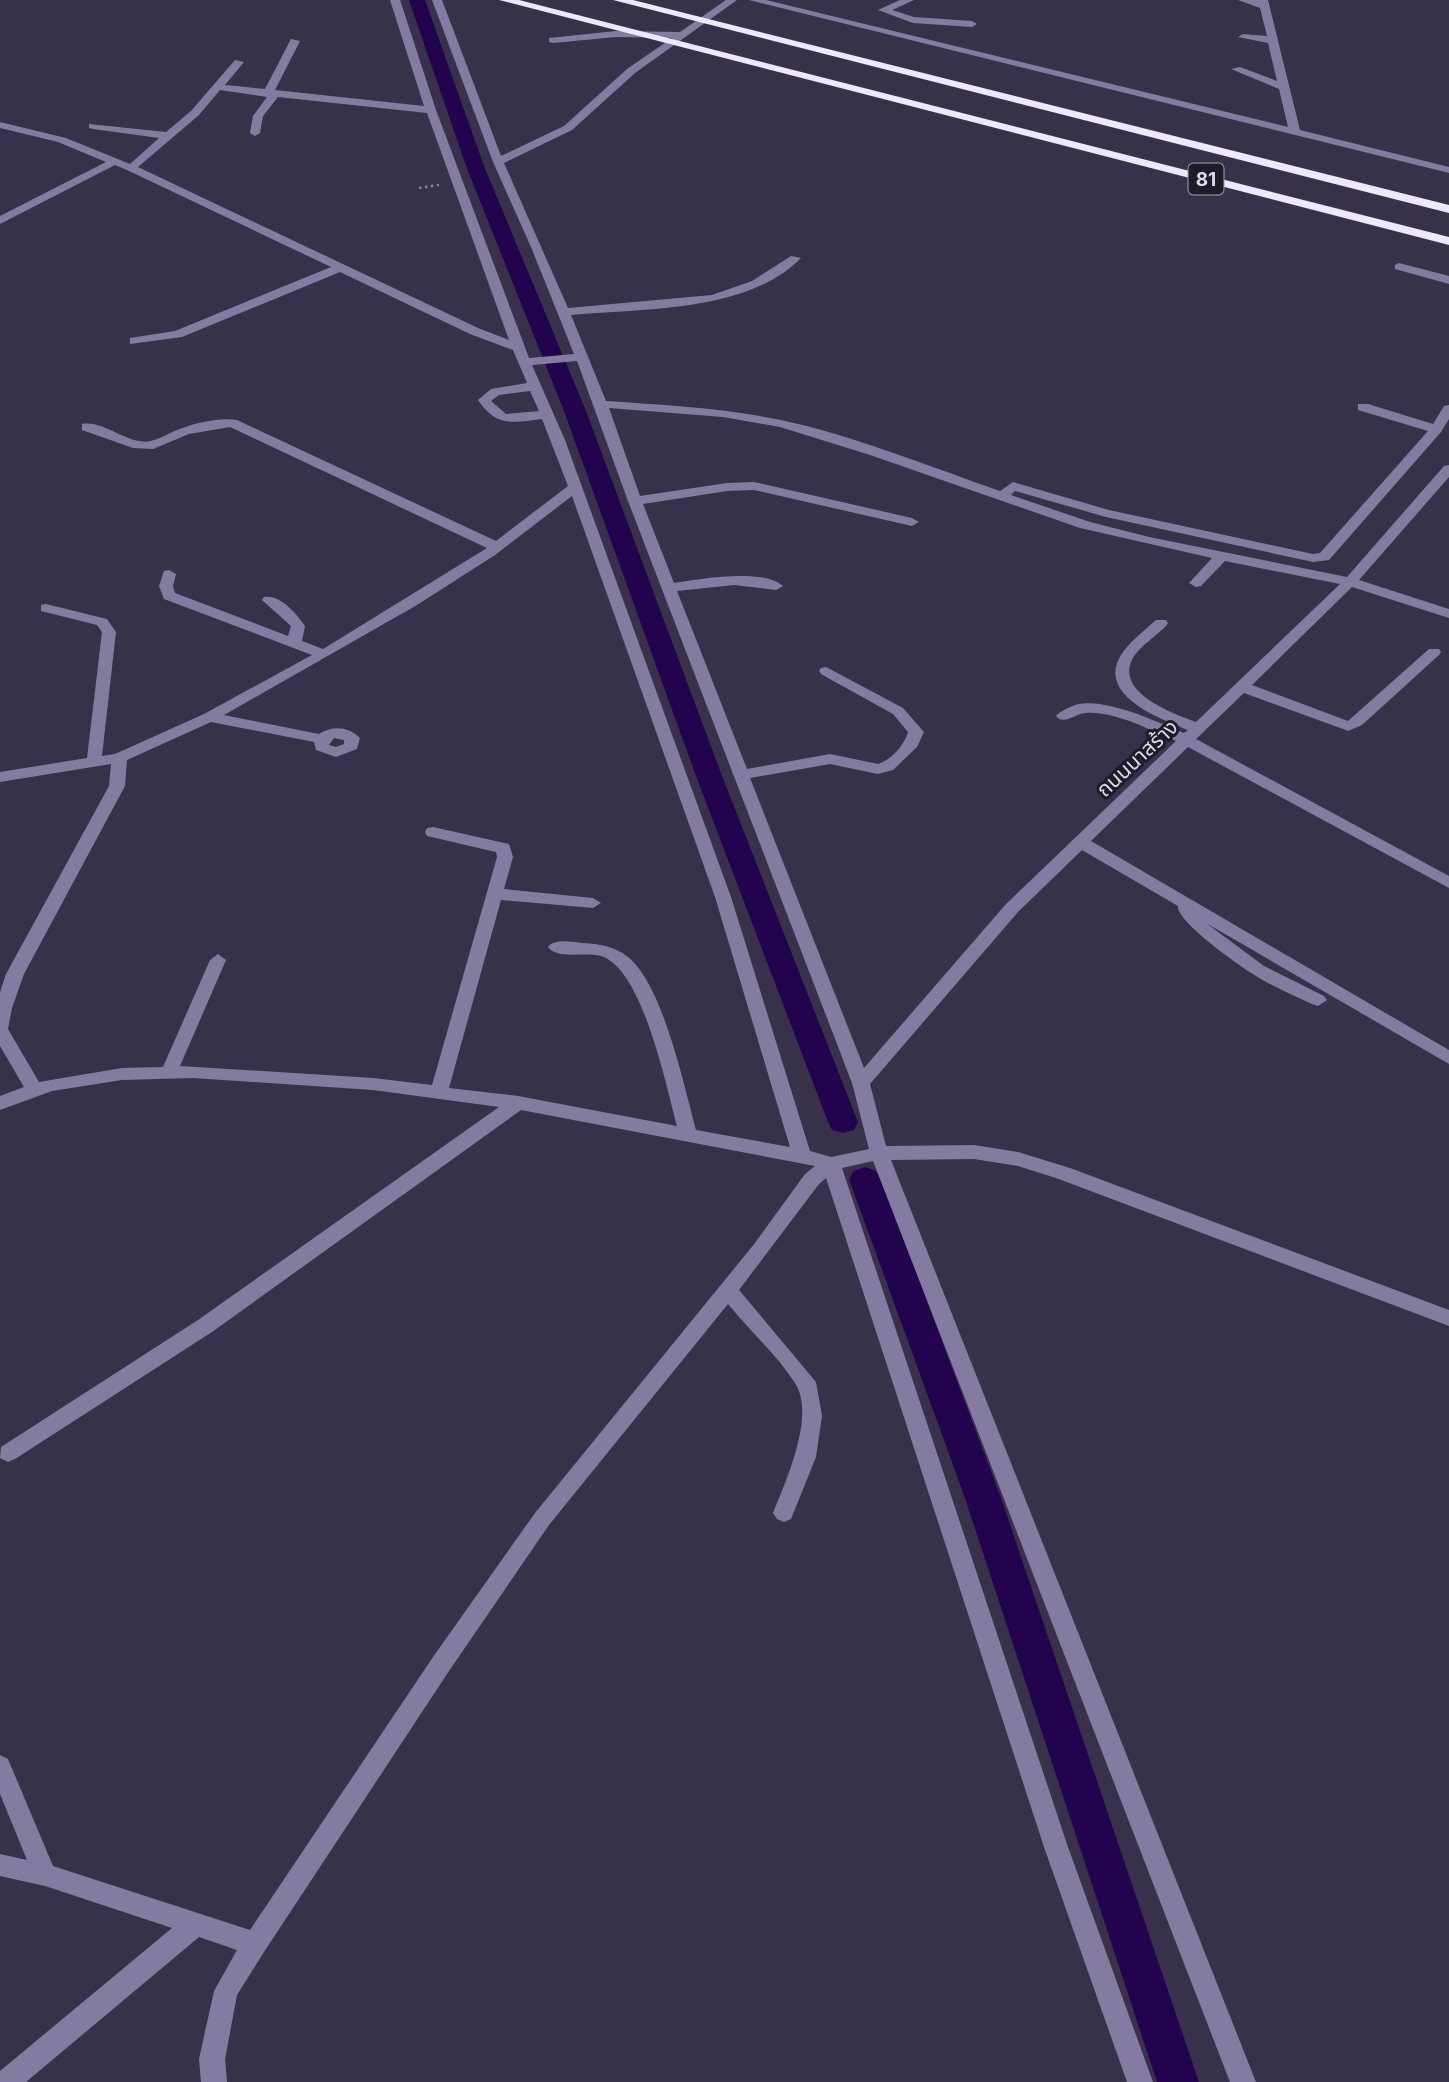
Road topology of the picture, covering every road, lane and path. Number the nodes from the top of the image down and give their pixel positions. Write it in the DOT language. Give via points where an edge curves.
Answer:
graph roads {
  1 [pos="395,0"];
  2 [pos="437,0"];
  3 [pos="505,0"];
  4 [pos="619,0"];
  5 [pos="732,0"];
  6 [pos="754,0"];
  7 [pos="909,0"];
  8 [pos="1243,0"];
  9 [pos="1264,3"];
  10 [pos="972,24"];
  11 [pos="684,35"];
  12 [pos="1243,37"];
  13 [pos="553,40"];
  14 [pos="1273,40"];
  15 [pos="295,41"];
  16 [pos="239,62"];
  17 [pos="1236,69"];
  18 [pos="217,88"];
  19 [pos="1285,88"];
  20 [pos="271,94"];
  21 [pos="431,110"];
  22 [pos="0,125"];
  23 [pos="93,126"];
  24 [pos="256,133"];
  25 [pos="1295,133"];
  26 [pos="169,136"];
  27 [pos="115,160"];
  28 [pos="498,162"];
  29 [pos="131,168"];
  30 [pos="1449,170"];
  31 [pos="1449,209"];
  32 [pos="0,221"];
  33 [pos="1449,242"];
  34 [pos="795,258"];
  35 [pos="1399,267"];
  36 [pos="340,268"];
  37 [pos="1449,280"];
  38 [pos="563,313"];
  39 [pos="134,341"];
  40 [pos="518,348"];
  41 [pos="574,357"];
  42 [pos="532,362"];
  43 [pos="536,386"];
  44 [pos="601,404"];
  45 [pos="1363,407"];
  46 [pos="1449,409"];
  47 [pos="547,414"];
  48 [pos="87,427"];
  49 [pos="1436,429"];
  50 [pos="1449,469"];
  51 [pos="574,488"];
  52 [pos="1001,497"];
  53 [pos="635,501"];
  54 [pos="912,522"];
  55 [pos="498,547"];
  56 [pos="1222,556"];
  57 [pos="169,574"];
  58 [pos="1350,582"];
  59 [pos="1196,583"];
  60 [pos="776,586"];
  61 [pos="670,588"];
  62 [pos="269,600"];
  63 [pos="46,608"];
  64 [pos="1449,614"];
  65 [pos="1161,623"];
  66 [pos="294,643"];
  67 [pos="1434,652"];
  68 [pos="324,654"];
  69 [pos="826,671"];
  70 [pos="1242,687"];
  71 [pos="1064,716"];
  72 [pos="209,718"];
  73 [pos="1193,734"];
  74 [pos="322,739"];
  75 [pos="119,758"];
  76 [pos="94,762"];
  77 [pos="742,775"];
  78 [pos="0,777"];
  79 [pos="433,832"];
  80 [pos="1079,841"];
  81 [pos="1449,883"];
  82 [pos="494,894"];
  83 [pos="1179,900"];
  84 [pos="593,903"];
  85 [pos="556,947"];
  86 [pos="218,960"];
  87 [pos="1318,1000"];
  88 [pos="2,1036"];
  89 [pos="1449,1058"];
  90 [pos="169,1072"];
  91 [pos="861,1083"];
  92 [pos="35,1090"];
  93 [pos="439,1093"];
  94 [pos="0,1103"];
  95 [pos="518,1103"];
  96 [pos="689,1136"];
  97 [pos="879,1153"];
  98 [pos="802,1156"];
  99 [pos="831,1164"];
  100 [pos="727,1290"];
  101 [pos="1449,1318"];
  102 [pos="8,1453"];
  103 [pos="784,1513"];
  104 [pos="0,1766"];
  105 [pos="0,1865"];
  106 [pos="45,1875"];
  107 [pos="195,1925"];
  108 [pos="255,1944"];
  109 [pos="6,2082"];
  110 [pos="214,2082"];
  111 [pos="1140,2082"];
  112 [pos="1243,2082"];
  1 -- 21 [label="street"];
  2 -- 28 [label="street"];
  3 -- 33 [label="highway, 81"];
  4 -- 31 [label="highway, 81"];
  5 -- 11 [label="street"];
  6 -- 25 [label="street"];
  7 -- 10 [label="street" via="883,10 913,19"];
  8 -- 9 [label="street"];
  9 -- 14 [label="street"];
  11 -- 13 [label="street" via="616,34"];
  11 -- 28 [label="street" via="631,71 568,128"];
  12 -- 14 [label="street"];
  14 -- 19 [label="street"];
  15 -- 20 [label="street"];
  16 -- 18 [label="street"];
  17 -- 19 [label="street"];
  18 -- 20 [label="street"];
  18 -- 26 [label="street"];
  19 -- 25 [label="street"];
  20 -- 21 [label="street"];
  20 -- 24 [label="street" via="258,116"];
  21 -- 40 [label="street"];
  22 -- 27 [label="street" via="62,140"];
  23 -- 26 [label="street"];
  25 -- 30 [label="street"];
  26 -- 29 [label="street"];
  27 -- 29 [label="street"];
  27 -- 32 [label="street"];
  28 -- 38 [label="street"];
  29 -- 36 [label="street"];
  34 -- 38 [label="street" via="756,284 713,298"];
  35 -- 37 [label="street"];
  36 -- 39 [label="street" via="178,334"];
  36 -- 40 [label="street"];
  38 -- 41 [label="street"];
  40 -- 42 [label="street"];
  41 -- 42 [label="street"];
  41 -- 44 [label="street"];
  42 -- 43 [label="street"];
  43 -- 47 [label="street"];
  43 -- 47 [label="street" via="495,392 484,400 491,413 506,419"];
  44 -- 52 [label="street" via="723,413 782,424"];
  44 -- 53 [label="street"];
  45 -- 49 [label="street"];
  46 -- 49 [label="street"];
  47 -- 51 [label="street"];
  48 -- 55 [label="street" via="138,445 153,445 185,431 232,423"];
  49 -- 52 [label="street" via="1324,557 1105,513 1016,485"];
  50 -- 58 [label="street, ถนนนาสร้าง"];
  51 -- 55 [label="street"];
  51 -- 98 [label="street" via="723,897"];
  52 -- 56 [label="street" via="1085,525"];
  53 -- 54 [label="street" via="754,486"];
  53 -- 61 [label="street"];
  55 -- 68 [label="street"];
  56 -- 58 [label="street"];
  56 -- 59 [label="street"];
  57 -- 66 [label="street" via="169,596"];
  58 -- 64 [label="street"];
  58 -- 70 [label="street, ถนนนาสร้าง"];
  60 -- 61 [label="street" via="730,579"];
  61 -- 77 [label="street"];
  62 -- 66 [label="street" via="298,626"];
  63 -- 76 [label="street" via="102,622 109,632"];
  65 -- 73 [label="street" via="1126,658 1121,670 1123,683 1138,699"];
  66 -- 68 [label="street"];
  67 -- 70 [label="street" via="1348,726"];
  68 -- 72 [label="street"];
  69 -- 77 [label="street" via="898,711 916,732 912,744 888,767 878,769 830,759"];
  70 -- 73 [label="street, ถนนนาสร้าง"];
  71 -- 73 [label="street" via="1081,708 1106,711"];
  72 -- 74 [label="street"];
  72 -- 75 [label="street"];
  73 -- 80 [label="street, ถนนนาสร้าง"];
  73 -- 81 [label="street"];
  75 -- 76 [label="street"];
  75 -- 88 [label="street" via="117,786 15,974 3,1008"];
  76 -- 78 [label="street"];
  77 -- 91 [label="street"];
  79 -- 82 [label="street" via="503,848 505,857"];
  80 -- 83 [label="street"];
  80 -- 91 [label="street, ถนนนาสร้าง" via="1012,908"];
  82 -- 84 [label="street"];
  82 -- 93 [label="street"];
  83 -- 87 [label="street" via="1201,928 1258,970"];
  83 -- 89 [label="street"];
  85 -- 96 [label="street" via="610,953 628,964 647,996"];
  86 -- 90 [label="street"];
  88 -- 92 [label="street"];
  90 -- 92 [label="street" via="122,1074"];
  90 -- 93 [label="street" via="373,1084"];
  91 -- 97 [label="street"];
  92 -- 94 [label="street"];
  93 -- 95 [label="street"];
  95 -- 96 [label="street"];
  95 -- 102 [label="street" via="205,1326"];
  96 -- 98 [label="street"];
  97 -- 99 [label="street"];
  97 -- 101 [label="street" via="974,1152 1018,1159"];
  97 -- 112 [label="street"];
  98 -- 99 [label="street"];
  99 -- 100 [label="street" via="812,1179"];
  99 -- 111 [label="street" via="1056,1847"];
  100 -- 103 [label="street" via="806,1382 812,1416 806,1457"];
  100 -- 108 [label="street" via="542,1519"];
  104 -- 106 [label="street"];
  105 -- 106 [label="street"];
  106 -- 107 [label="street"];
  107 -- 108 [label="street"];
  107 -- 109 [label="street"];
  108 -- 110 [label="street" via="226,1991 212,2059"];
}
